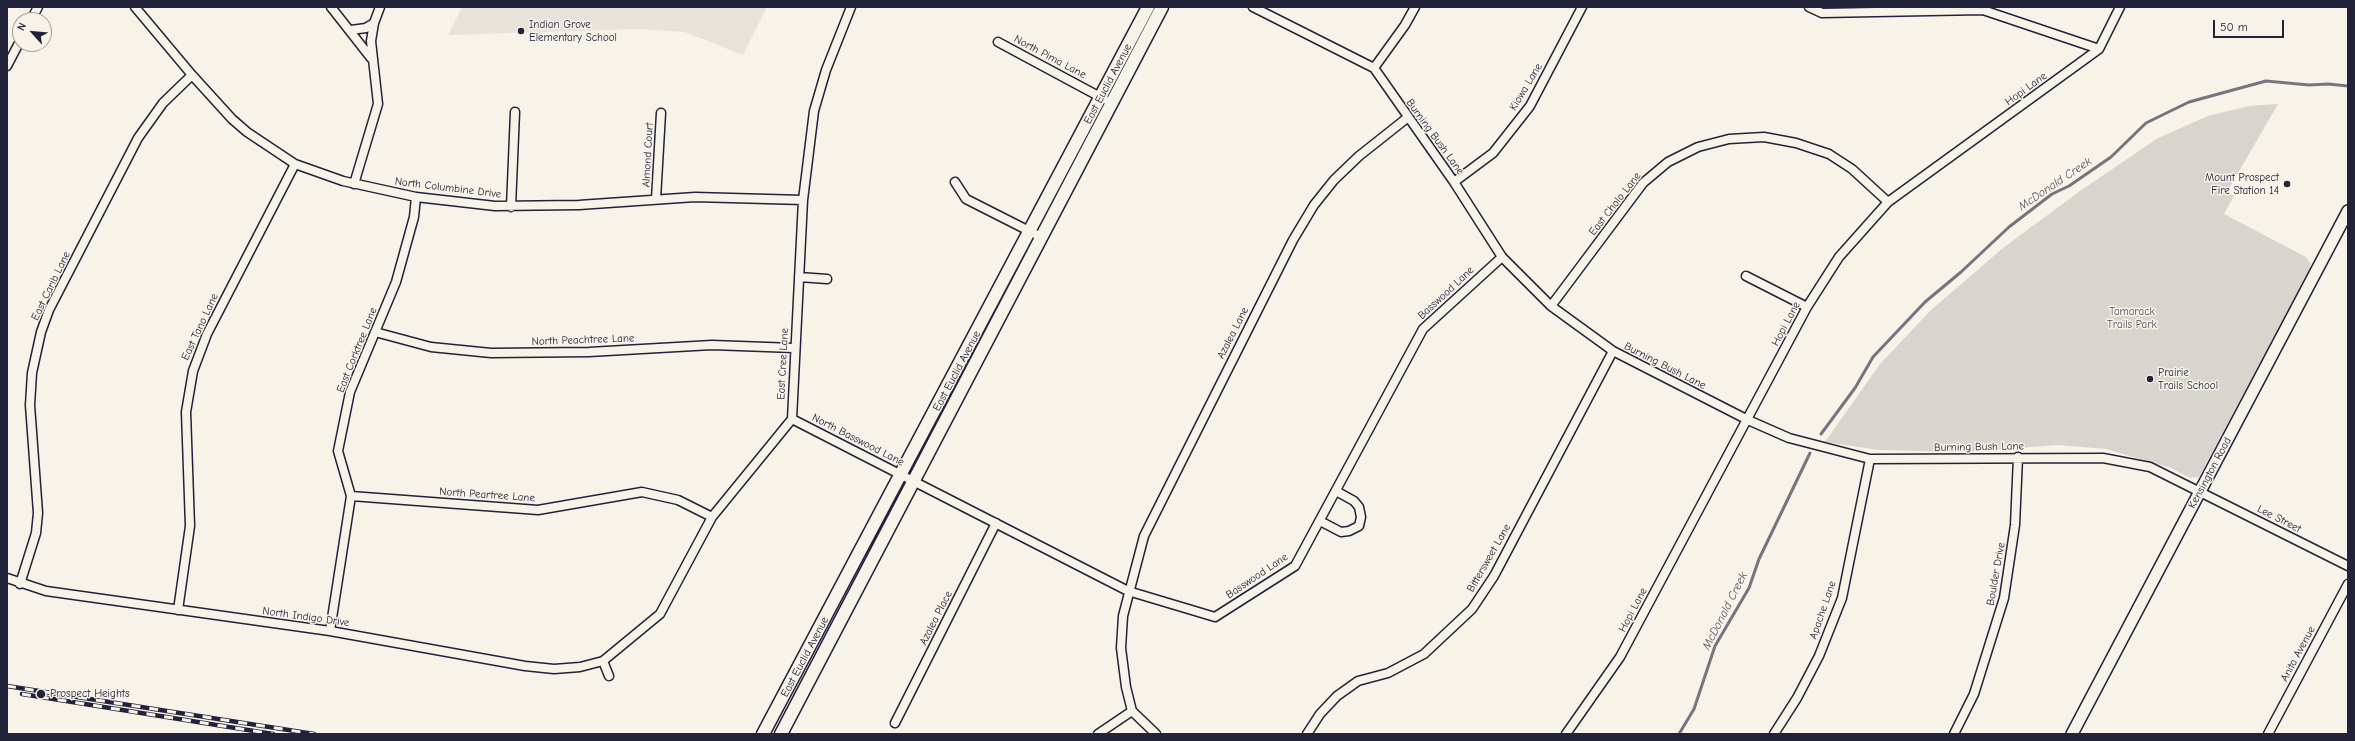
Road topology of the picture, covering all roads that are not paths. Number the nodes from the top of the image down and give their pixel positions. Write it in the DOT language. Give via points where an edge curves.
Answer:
graph roads {
  1 [pos="135,7"];
  2 [pos="331,7"];
  3 [pos="380,7"];
  4 [pos="851,7"];
  5 [pos="1148,7"];
  6 [pos="1162,7"];
  7 [pos="1253,7"];
  8 [pos="1415,7"];
  9 [pos="1582,7"];
  10 [pos="1809,7"];
  11 [pos="2120,7"];
  12 [pos="374,23"];
  13 [pos="351,30"];
  14 [pos="998,42"];
  15 [pos="2099,49"];
  16 [pos="14,52"];
  17 [pos="372,59"];
  18 [pos="7,66"];
  19 [pos="1374,68"];
  20 [pos="192,75"];
  21 [pos="1101,97"];
  22 [pos="1112,103"];
  23 [pos="515,112"];
  24 [pos="661,113"];
  25 [pos="1407,118"];
  26 [pos="296,164"];
  27 [pos="955,182"];
  28 [pos="1454,182"];
  29 [pos="354,184"];
  30 [pos="416,197"];
  31 [pos="656,199"];
  32 [pos="803,200"];
  33 [pos="1888,202"];
  34 [pos="511,206"];
  35 [pos="2348,211"];
  36 [pos="1030,231"];
  37 [pos="1041,237"];
  38 [pos="1502,257"];
  39 [pos="1746,276"];
  40 [pos="799,277"];
  41 [pos="827,279"];
  42 [pos="1551,306"];
  43 [pos="1807,307"];
  44 [pos="375,332"];
  45 [pos="794,348"];
  46 [pos="1613,351"];
  47 [pos="792,419"];
  48 [pos="1748,420"];
  49 [pos="2018,457"];
  50 [pos="1870,459"];
  51 [pos="903,474"];
  52 [pos="914,480"];
  53 [pos="1336,491"];
  54 [pos="2200,491"];
  55 [pos="351,496"];
  56 [pos="712,517"];
  57 [pos="1320,521"];
  58 [pos="996,523"];
  59 [pos="2348,566"];
  60 [pos="7,578"];
  61 [pos="20,584"];
  62 [pos="2348,584"];
  63 [pos="1128,591"];
  64 [pos="178,610"];
  65 [pos="330,631"];
  66 [pos="603,661"];
  67 [pos="609,676"];
  68 [pos="1132,711"];
  69 [pos="894,723"];
  70 [pos="763,734"];
  71 [pos="781,734"];
  72 [pos="1098,734"];
  73 [pos="1156,734"];
  74 [pos="1307,734"];
  75 [pos="1566,734"];
  76 [pos="1774,734"];
  77 [pos="1954,734"];
  78 [pos="2072,734"];
  79 [pos="2268,734"];
  1 -- 20 [label="street, North Columbine Drive"];
  2 -- 13 [label="street"];
  3 -- 12 [label="street"];
  4 -- 32 [label="street, East Cree Lane" via="826,70 814,111"];
  5 -- 21 [label="main road, East Euclid Avenue"];
  6 -- 22 [label="main road, East Euclid Avenue"];
  7 -- 19 [label="street, Burning Bush Lane"];
  8 -- 19 [label="street"];
  9 -- 28 [label="street, Kiowa Lane" via="1530,106 1492,153"];
  10 -- 15 [label="street" via="1822,13 1983,10"];
  11 -- 15 [label="street, Hopi Lane"];
  12 -- 13 [label="street" via="366,28"];
  12 -- 17 [label="street"];
  13 -- 17 [label="street"];
  14 -- 21 [label="street, North Pima Lane"];
  15 -- 33 [label="street, Hopi Lane"];
  16 -- 18 [label="street"];
  17 -- 29 [label="street" via="378,104"];
  19 -- 25 [label="street, Burning Bush Lane"];
  20 -- 26 [label="street, North Columbine Drive" via="247,132"];
  20 -- 61 [label="street, East Carib Lane" via="163,103 138,138 41,332 32,373 30,405 38,513 36,533"];
  21 -- 22 [label="street, North Pima Lane"];
  21 -- 36 [label="main road, East Euclid Avenue"];
  22 -- 37 [label="main road, East Euclid Avenue"];
  23 -- 34 [label="street"];
  24 -- 31 [label="street, Almond Court"];
  25 -- 28 [label="street, Burning Bush Lane"];
  25 -- 63 [label="street, Azalea Lane" via="1359,156 1334,180 1314,205 1293,240 1147,529"];
  26 -- 29 [label="street, North Columbine Drive"];
  26 -- 64 [label="street, East Tano Lane" via="207,334 193,371 186,412 190,526"];
  27 -- 36 [label="street" via="966,199"];
  28 -- 38 [label="street, Burning Bush Lane"];
  29 -- 30 [label="street, North Columbine Drive"];
  30 -- 34 [label="street, North Columbine Drive"];
  30 -- 44 [label="street, East Corktree Lane" via="414,217 404,256"];
  31 -- 32 [label="street, North Columbine Drive" via="695,197"];
  31 -- 34 [label="street, North Columbine Drive" via="579,205"];
  32 -- 40 [label="street, East Cree Lane"];
  33 -- 42 [label="street, East Cholo Lane" via="1852,169 1829,154 1796,143 1764,137 1729,139 1698,147 1668,162 1643,183"];
  33 -- 43 [label="street, Hopi Lane" via="1839,257"];
  35 -- 54 [label="main road, Kensington Road"];
  36 -- 37 [label="street"];
  36 -- 51 [label="main road, East Euclid Avenue"];
  37 -- 52 [label="main road, East Euclid Avenue"];
  38 -- 42 [label="street, Burning Bush Lane"];
  38 -- 53 [label="street, Basswood Lane" via="1423,329"];
  39 -- 43 [label="street"];
  40 -- 41 [label="street"];
  40 -- 45 [label="street, East Cree Lane"];
  42 -- 46 [label="street, Burning Bush Lane"];
  43 -- 48 [label="street, Hopi Lane"];
  44 -- 45 [label="street, North Peachtree Lane" via="436,348 491,353 589,352 712,344"];
  44 -- 55 [label="street, East Corktree Lane" via="350,392 338,451"];
  45 -- 47 [label="street, East Cree Lane"];
  46 -- 48 [label="street, Burning Bush Lane"];
  46 -- 74 [label="street, Bittersweet Lane" via="1494,576 1472,609 1424,654 1388,673 1358,682 1337,696 1320,714"];
  47 -- 51 [label="street, North Basswood Lane"];
  47 -- 56 [label="street"];
  48 -- 50 [label="street, Burning Bush Lane" via="1789,438"];
  48 -- 75 [label="street, Hopi Lane" via="1620,657"];
  49 -- 50 [label="street, Burning Bush Lane"];
  49 -- 54 [label="street, Burning Bush Lane" via="2103,458 2150,467"];
  49 -- 77 [label="street, Boulder Drive" via="2015,525 2004,598 1974,694"];
  50 -- 76 [label="street, Apache Lane" via="1842,598 1819,656"];
  51 -- 52 [label="street, North Basswood Lane"];
  51 -- 70 [label="main road, East Euclid Avenue"];
  52 -- 58 [label="street, Basswood Lane"];
  52 -- 71 [label="main road, East Euclid Avenue"];
  53 -- 57 [label="street, Basswood Lane"];
  53 -- 57 [label="street" via="1354,501 1359,507 1361,517 1358,526 1350,531 1341,532"];
  54 -- 59 [label="street, Lee Street"];
  54 -- 78 [label="main road, Kensington Road"];
  55 -- 56 [label="street, North Peartree Lane" via="538,510 642,492 678,500"];
  55 -- 65 [label="street, East Corktree Lane"];
  56 -- 66 [label="street" via="660,614"];
  57 -- 63 [label="street, Basswood Lane" via="1295,566 1215,617"];
  58 -- 63 [label="street, Basswood Lane"];
  58 -- 69 [label="street, Azalea Place"];
  60 -- 61 [label="street, North Indigo Drive"];
  61 -- 64 [label="street, North Indigo Drive" via="46,591"];
  62 -- 79 [label="street, Anita Avenue"];
  63 -- 68 [label="street, Azalea Lane" via="1121,648"];
  64 -- 65 [label="street, North Indigo Drive"];
  65 -- 66 [label="street, North Indigo Drive" via="525,666 554,669 580,667"];
  66 -- 67 [label="street"];
  68 -- 72 [label="street"];
  68 -- 73 [label="street"];
}
